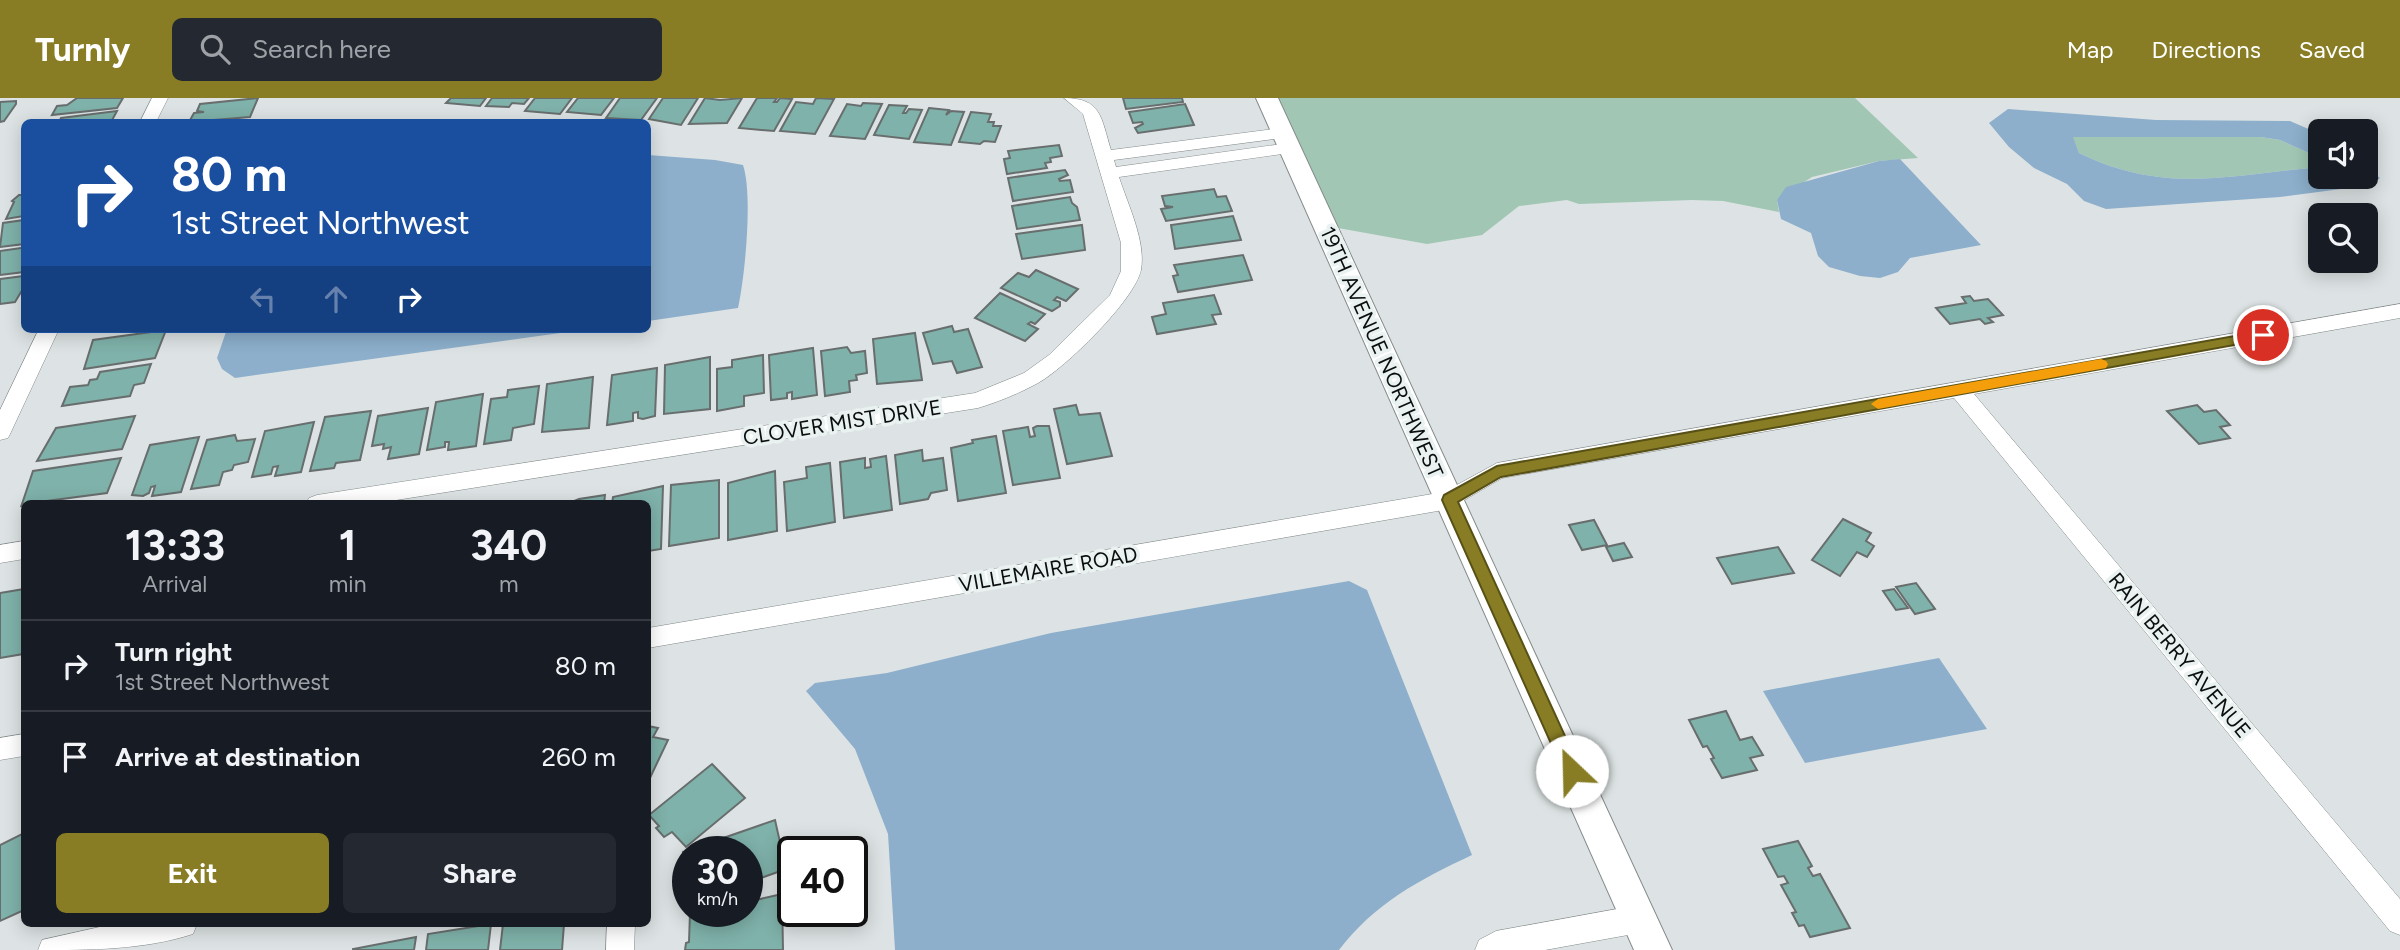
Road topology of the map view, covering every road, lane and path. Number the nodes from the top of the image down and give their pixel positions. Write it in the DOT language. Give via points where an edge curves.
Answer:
graph roads {
  1 [pos="160,98"];
  2 [pos="1072,98"];
  3 [pos="1267,98"];
  4 [pos="150,119"];
  5 [pos="1286,140"];
  6 [pos="1107,165"];
  7 [pos="2400,311"];
  8 [pos="47,333"];
  9 [pos="1959,390"];
  10 [pos="0,432"];
  11 [pos="342,500"];
  12 [pos="1450,500"];
  13 [pos="21,550"];
  14 [pos="0,554"];
  15 [pos="651,637"];
  16 [pos="21,746"];
  17 [pos="0,749"];
  18 [pos="1639,919"];
  19 [pos="2400,921"];
  20 [pos="168,927"];
  21 [pos="621,927"];
  22 [pos="1534,944"];
  23 [pos="52,950"];
  24 [pos="620,950"];
  25 [pos="1489,950"];
  26 [pos="1653,950"];
  1 -- 4 [label="street"];
  2 -- 6 [label="street, CLOVER MIST DRIVE" via="1091,113"];
  3 -- 5 [label="street, 19TH AVENUE NORTHWEST"];
  5 -- 6 [label="street"];
  5 -- 12 [label="street, 19TH AVENUE NORTHWEST"];
  6 -- 11 [label="street, CLOVER MIST DRIVE" via="1130,243 1131,271 1118,298 1040,372 978,400"];
  7 -- 9 [label="street"];
  8 -- 10 [label="street"];
  9 -- 12 [label="street" via="1497,471"];
  9 -- 19 [label="street, RAIN BERRY AVENUE"];
  12 -- 15 [label="street, VILLEMAIRE ROAD"];
  12 -- 18 [label="street, 19TH AVENUE NORTHWEST"];
  13 -- 14 [label="street"];
  16 -- 17 [label="street"];
  18 -- 22 [label="street"];
  18 -- 26 [label="street, 19TH AVENUE NORTHWEST"];
  20 -- 23 [label="street"];
  21 -- 24 [label="street"];
  22 -- 25 [label="street" via="1496,945"];
}
